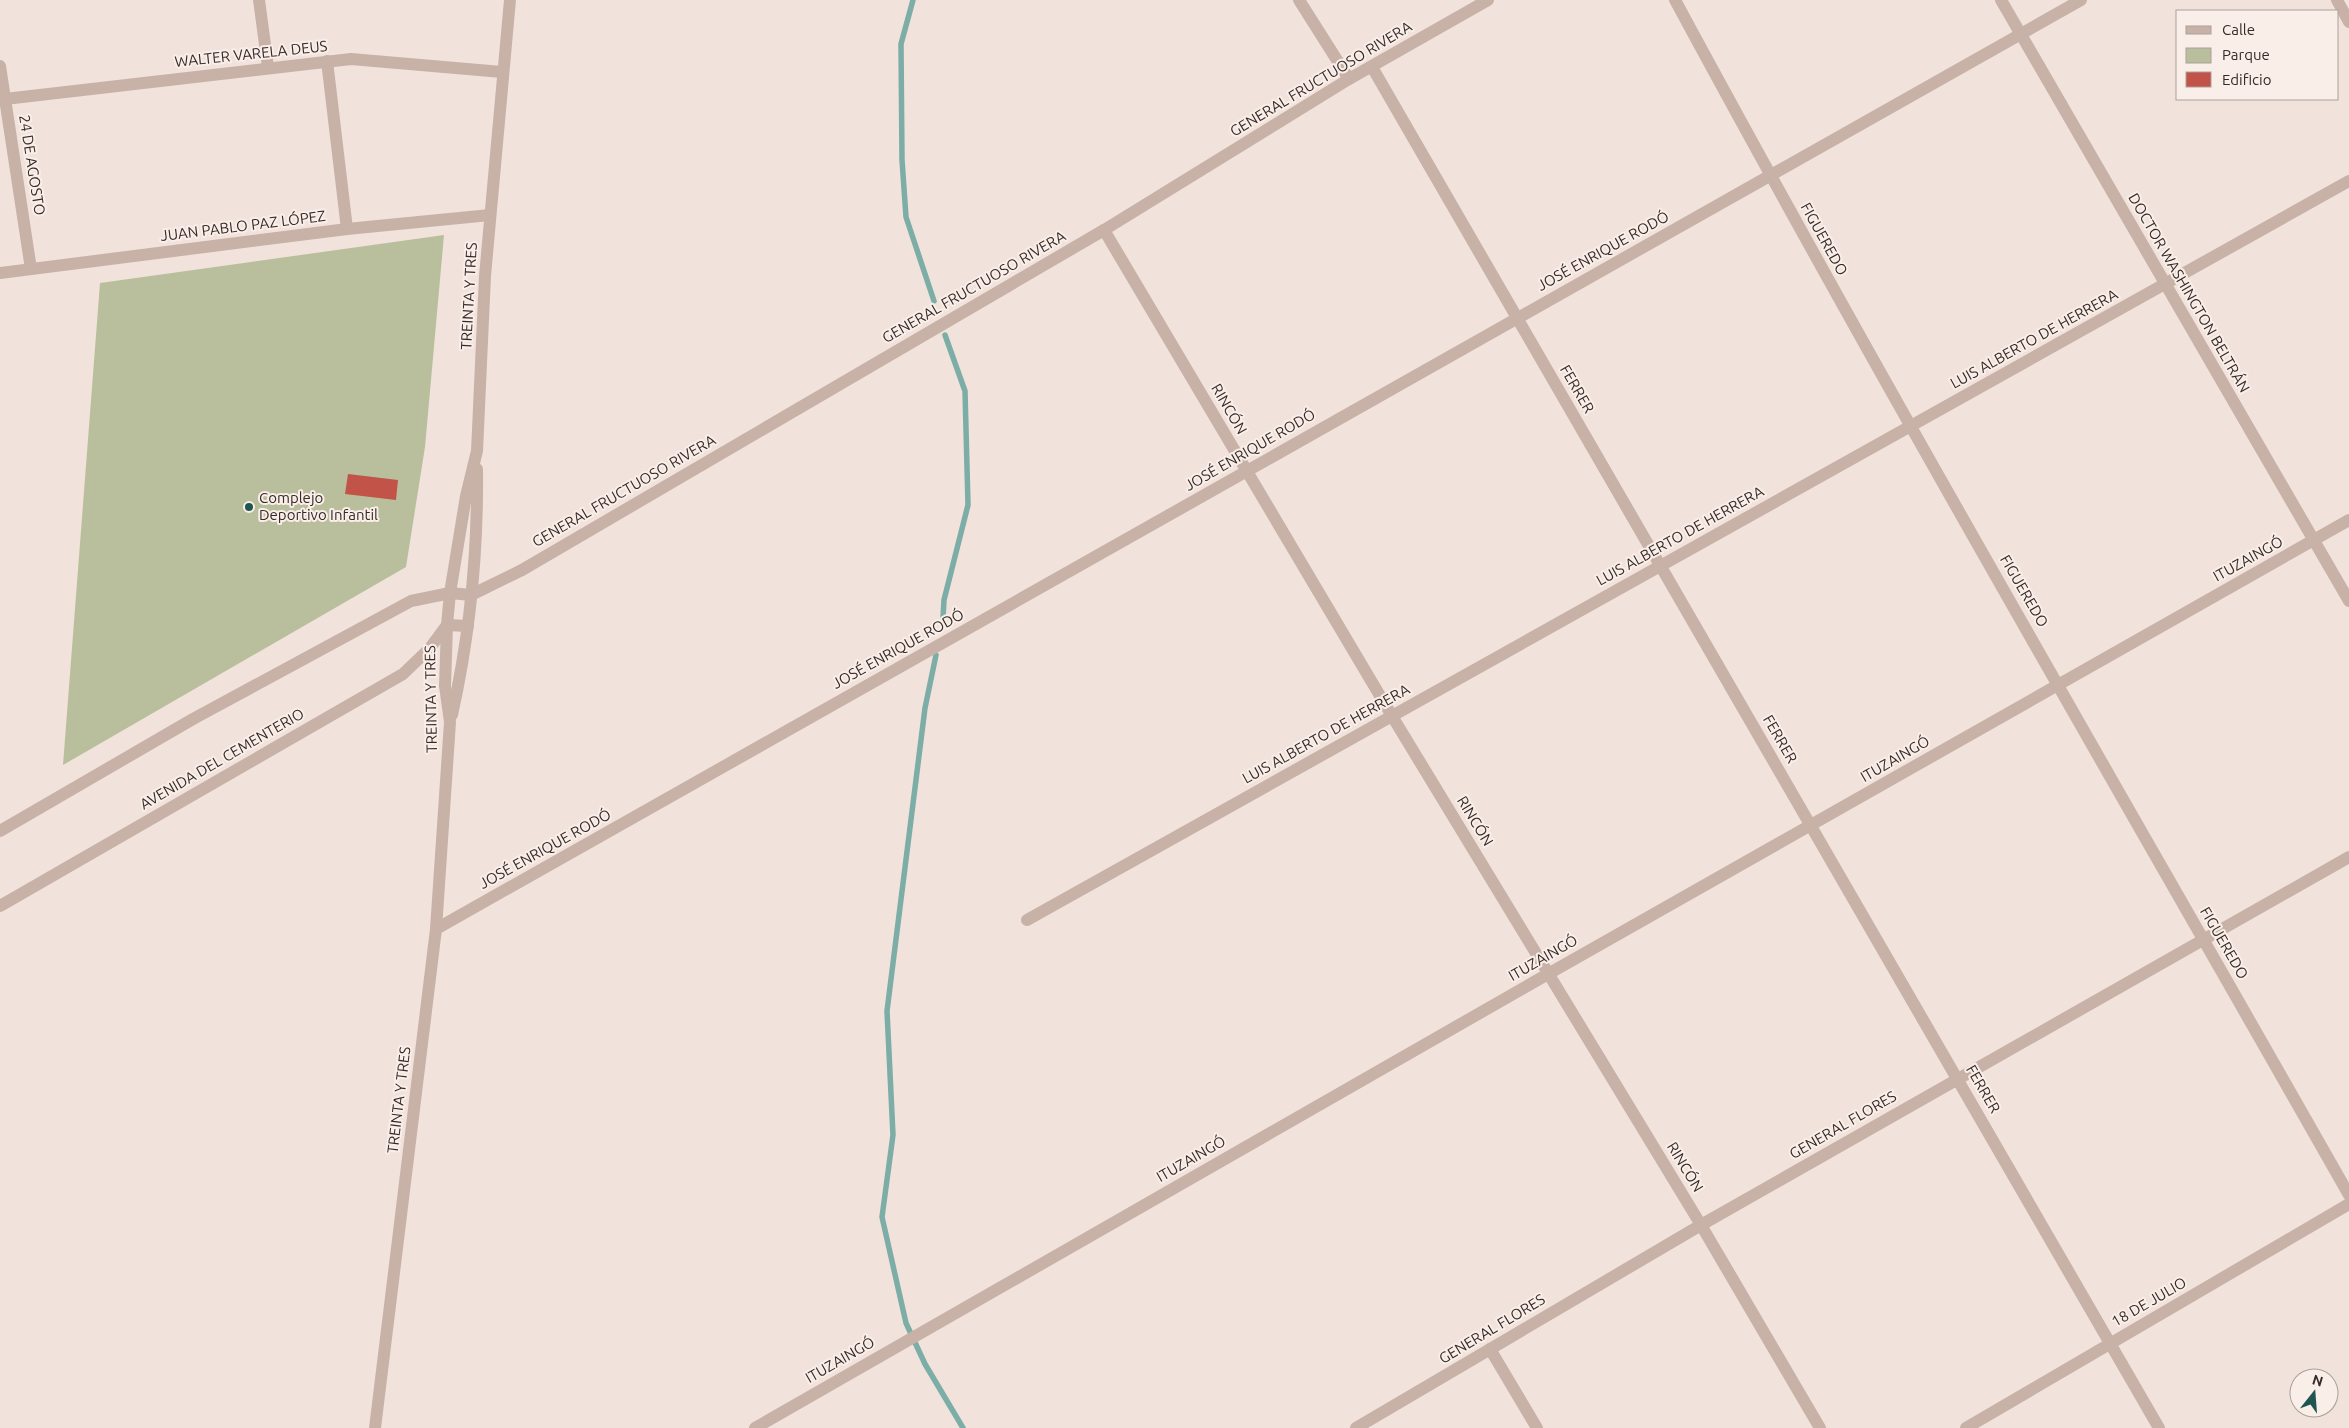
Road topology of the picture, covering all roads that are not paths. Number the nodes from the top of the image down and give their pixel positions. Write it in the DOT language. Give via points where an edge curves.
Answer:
graph roads {
  1 [pos="258,0"];
  2 [pos="510,0"];
  3 [pos="1299,0"];
  4 [pos="1488,0"];
  5 [pos="1675,0"];
  6 [pos="2001,0"];
  7 [pos="2081,0"];
  8 [pos="2337,0"];
  9 [pos="2349,22"];
  10 [pos="2020,34"];
  11 [pos="327,61"];
  12 [pos="0,66"];
  13 [pos="1372,66"];
  14 [pos="268,67"];
  15 [pos="502,72"];
  16 [pos="1349,79"];
  17 [pos="5,99"];
  18 [pos="1770,176"];
  19 [pos="2349,181"];
  20 [pos="490,216"];
  21 [pos="347,229"];
  22 [pos="1104,230"];
  23 [pos="31,269"];
  24 [pos="0,273"];
  25 [pos="2165,285"];
  26 [pos="1517,318"];
  27 [pos="1910,426"];
  28 [pos="477,450"];
  29 [pos="1246,471"];
  30 [pos="2349,520"];
  31 [pos="2314,541"];
  32 [pos="1660,566"];
  33 [pos="450,594"];
  34 [pos="471,595"];
  35 [pos="2349,601"];
  36 [pos="447,625"];
  37 [pos="468,626"];
  38 [pos="2059,684"];
  39 [pos="1392,716"];
  40 [pos="450,722"];
  41 [pos="1811,825"];
  42 [pos="0,831"];
  43 [pos="2349,857"];
  44 [pos="0,906"];
  45 [pos="1027,920"];
  46 [pos="436,929"];
  47 [pos="2203,938"];
  48 [pos="1548,974"];
  49 [pos="1958,1079"];
  50 [pos="2349,1195"];
  51 [pos="2349,1204"];
  52 [pos="1701,1225"];
  53 [pos="2110,1344"];
  54 [pos="1490,1349"];
  55 [pos="375,1428"];
  56 [pos="755,1428"];
  57 [pos="1356,1428"];
  58 [pos="1537,1428"];
  59 [pos="1820,1428"];
  60 [pos="1966,1428"];
  61 [pos="2159,1428"];
  1 -- 14 [label="street"];
  2 -- 15 [label="street, TREINTA Y TRES"];
  3 -- 16 [label="street"];
  4 -- 13 [label="street, GENERAL FRUCTUOSO RIVERA"];
  5 -- 18 [label="street, FIGUEREDO"];
  6 -- 10 [label="street, DOCTOR WASHINGTON BELTRÁN"];
  7 -- 10 [label="street, JOSÉ ENRIQUE RODÓ"];
  8 -- 9 [label="street"];
  10 -- 18 [label="street, JOSÉ ENRIQUE RODÓ"];
  10 -- 25 [label="street, DOCTOR WASHINGTON BELTRÁN"];
  11 -- 14 [label="street, WALTER VARELA DEUS"];
  11 -- 15 [label="street, WALTER VARELA DEUS" via="373,59"];
  11 -- 21 [label="street"];
  12 -- 17 [label="street, 24 DE AGOSTO"];
  13 -- 16 [label="street, GENERAL FRUCTUOSO RIVERA"];
  13 -- 26 [label="street, FERRER"];
  14 -- 17 [label="street, WALTER VARELA DEUS"];
  15 -- 20 [label="street, TREINTA Y TRES"];
  16 -- 22 [label="street, GENERAL FRUCTUOSO RIVERA"];
  17 -- 23 [label="street, 24 DE AGOSTO"];
  18 -- 26 [label="street, JOSÉ ENRIQUE RODÓ"];
  18 -- 27 [label="street, FIGUEREDO"];
  19 -- 25 [label="street, LUIS ALBERTO DE HERRERA"];
  20 -- 21 [label="street, JUAN PABLO PAZ LÓPEZ"];
  20 -- 28 [label="street, TREINTA Y TRES"];
  21 -- 23 [label="street, JUAN PABLO PAZ LÓPEZ"];
  22 -- 29 [label="street, RINCÓN"];
  22 -- 34 [label="street, GENERAL FRUCTUOSO RIVERA" via="522,570"];
  23 -- 24 [label="street, JUAN PABLO PAZ LÓPEZ"];
  25 -- 27 [label="street, LUIS ALBERTO DE HERRERA"];
  25 -- 31 [label="street, DOCTOR WASHINGTON BELTRÁN"];
  26 -- 29 [label="street, JOSÉ ENRIQUE RODÓ"];
  26 -- 32 [label="street, FERRER"];
  27 -- 32 [label="street, LUIS ALBERTO DE HERRERA"];
  27 -- 38 [label="street, FIGUEREDO"];
  28 -- 33 [label="street, TREINTA Y TRES"];
  28 -- 34 [label="street" via="478,501"];
  29 -- 39 [label="street, RINCÓN"];
  29 -- 46 [label="street, JOSÉ ENRIQUE RODÓ"];
  30 -- 31 [label="street, ITUZAINGÓ"];
  31 -- 35 [label="street, DOCTOR WASHINGTON BELTRÁN"];
  31 -- 38 [label="street, ITUZAINGÓ"];
  32 -- 39 [label="street, LUIS ALBERTO DE HERRERA"];
  32 -- 41 [label="street, FERRER"];
  33 -- 34 [label="street"];
  33 -- 36 [label="street, TREINTA Y TRES"];
  33 -- 42 [label="street" via="411,601 193,719"];
  34 -- 37 [label="street"];
  36 -- 37 [label="street"];
  36 -- 40 [label="street, TREINTA Y TRES" via="445,686"];
  36 -- 44 [label="street, AVENIDA DEL CEMENTERIO" via="430,648 403,674"];
  37 -- 40 [label="street"];
  38 -- 41 [label="street, ITUZAINGÓ"];
  38 -- 47 [label="street, FIGUEREDO"];
  39 -- 45 [label="street, LUIS ALBERTO DE HERRERA"];
  39 -- 48 [label="street, RINCÓN"];
  40 -- 46 [label="street, TREINTA Y TRES"];
  41 -- 48 [label="street, ITUZAINGÓ"];
  41 -- 49 [label="street, FERRER"];
  43 -- 47 [label="street, GENERAL FLORES"];
  46 -- 55 [label="street, TREINTA Y TRES"];
  47 -- 49 [label="street, GENERAL FLORES"];
  47 -- 50 [label="street, FIGUEREDO"];
  48 -- 52 [label="street, RINCÓN"];
  48 -- 56 [label="street, ITUZAINGÓ"];
  49 -- 52 [label="street, GENERAL FLORES"];
  49 -- 53 [label="street, FERRER"];
  51 -- 53 [label="street, 18 DE JULIO"];
  52 -- 54 [label="street, GENERAL FLORES"];
  52 -- 59 [label="street, RINCÓN"];
  53 -- 60 [label="street, 18 DE JULIO"];
  53 -- 61 [label="street, FERRER"];
  54 -- 57 [label="street, GENERAL FLORES"];
  54 -- 58 [label="street"];
}
